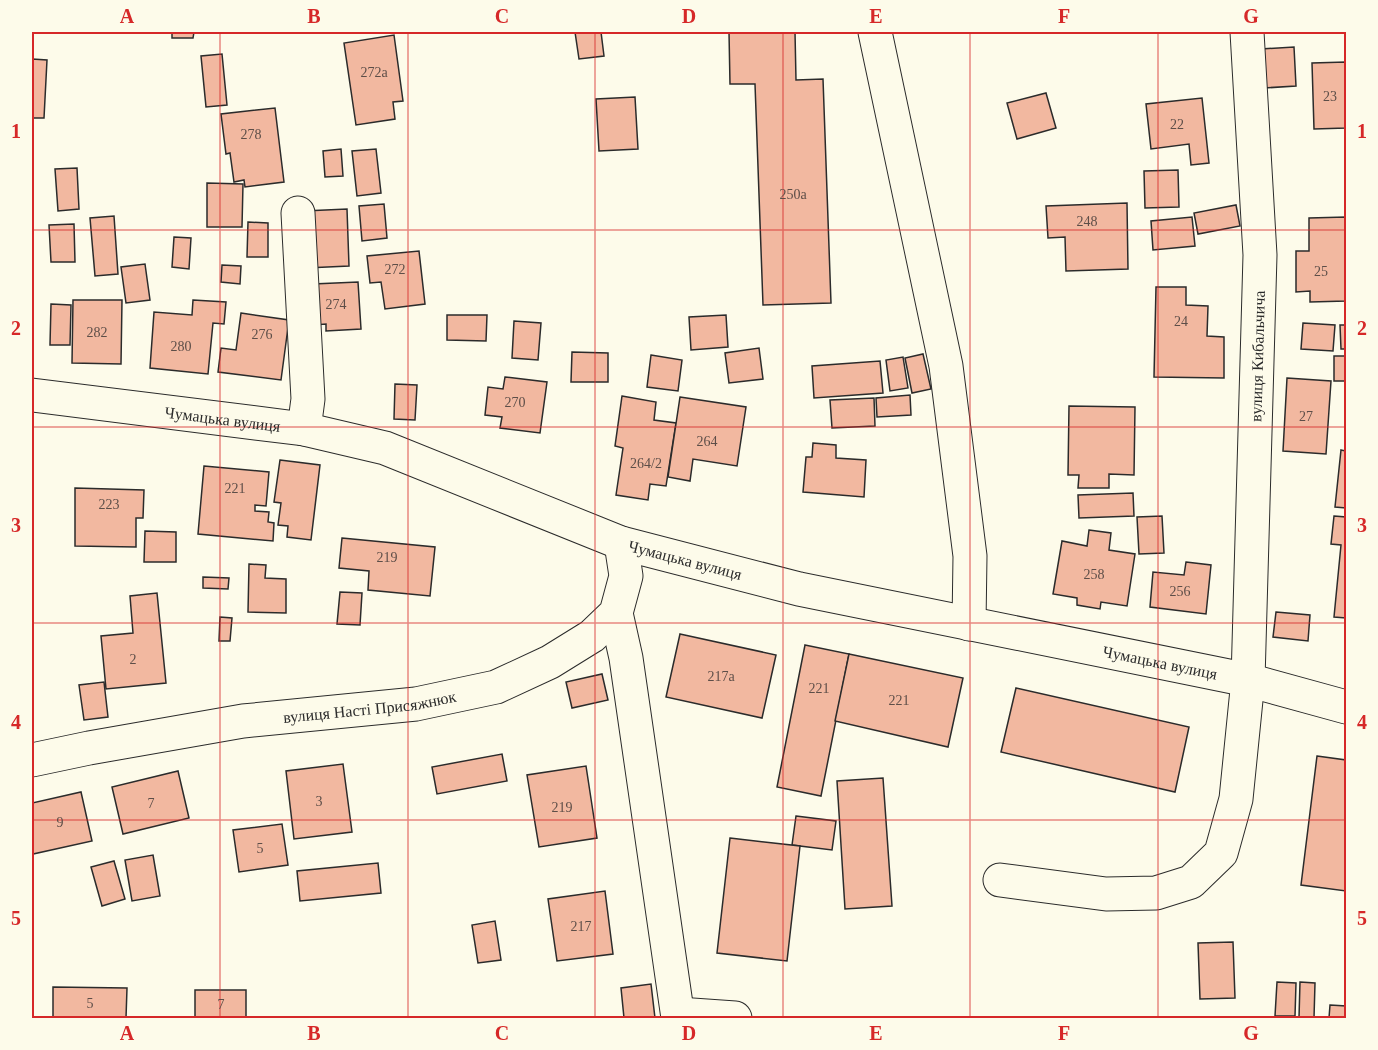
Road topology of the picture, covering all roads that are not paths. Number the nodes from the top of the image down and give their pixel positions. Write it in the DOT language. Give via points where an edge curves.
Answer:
graph roads {
  1 [pos="875,32"];
  2 [pos="1247,32"];
  3 [pos="298,213"];
  4 [pos="32,395"];
  5 [pos="304,429"];
  6 [pos="621,543"];
  7 [pos="616,613"];
  8 [pos="969,624"];
  9 [pos="1248,680"];
  10 [pos="1347,706"];
  11 [pos="32,760"];
  12 [pos="1000,880"];
  13 [pos="678,1016"];
  14 [pos="735,1018"];
  1 -- 8 [label="street" via="946,366 970,556"];
  2 -- 9 [label="street, вулиця Кибальчича" via="1260,255"];
  3 -- 5 [label="street" via="308,399"];
  4 -- 5 [label="street, Чумацька вулиця"];
  5 -- 6 [label="street, Чумацька вулиця" via="385,448"];
  6 -- 7 [label="street" via="626,576"];
  6 -- 8 [label="street, Чумацька вулиця" via="799,589"];
  7 -- 11 [label="street, вулиця Насті Присяжнюк" via="592,636 550,662 496,687 416,704 243,721"];
  7 -- 13 [label="street"];
  8 -- 9 [label="street, Чумацька вулиця"];
  9 -- 10 [label="street, Чумацька вулиця"];
  9 -- 12 [label="street, вулиця Кибальчича" via="1236,799 1221,853 1191,882 1156,893 1106,894"];
  13 -- 14 [label="street"];
}
